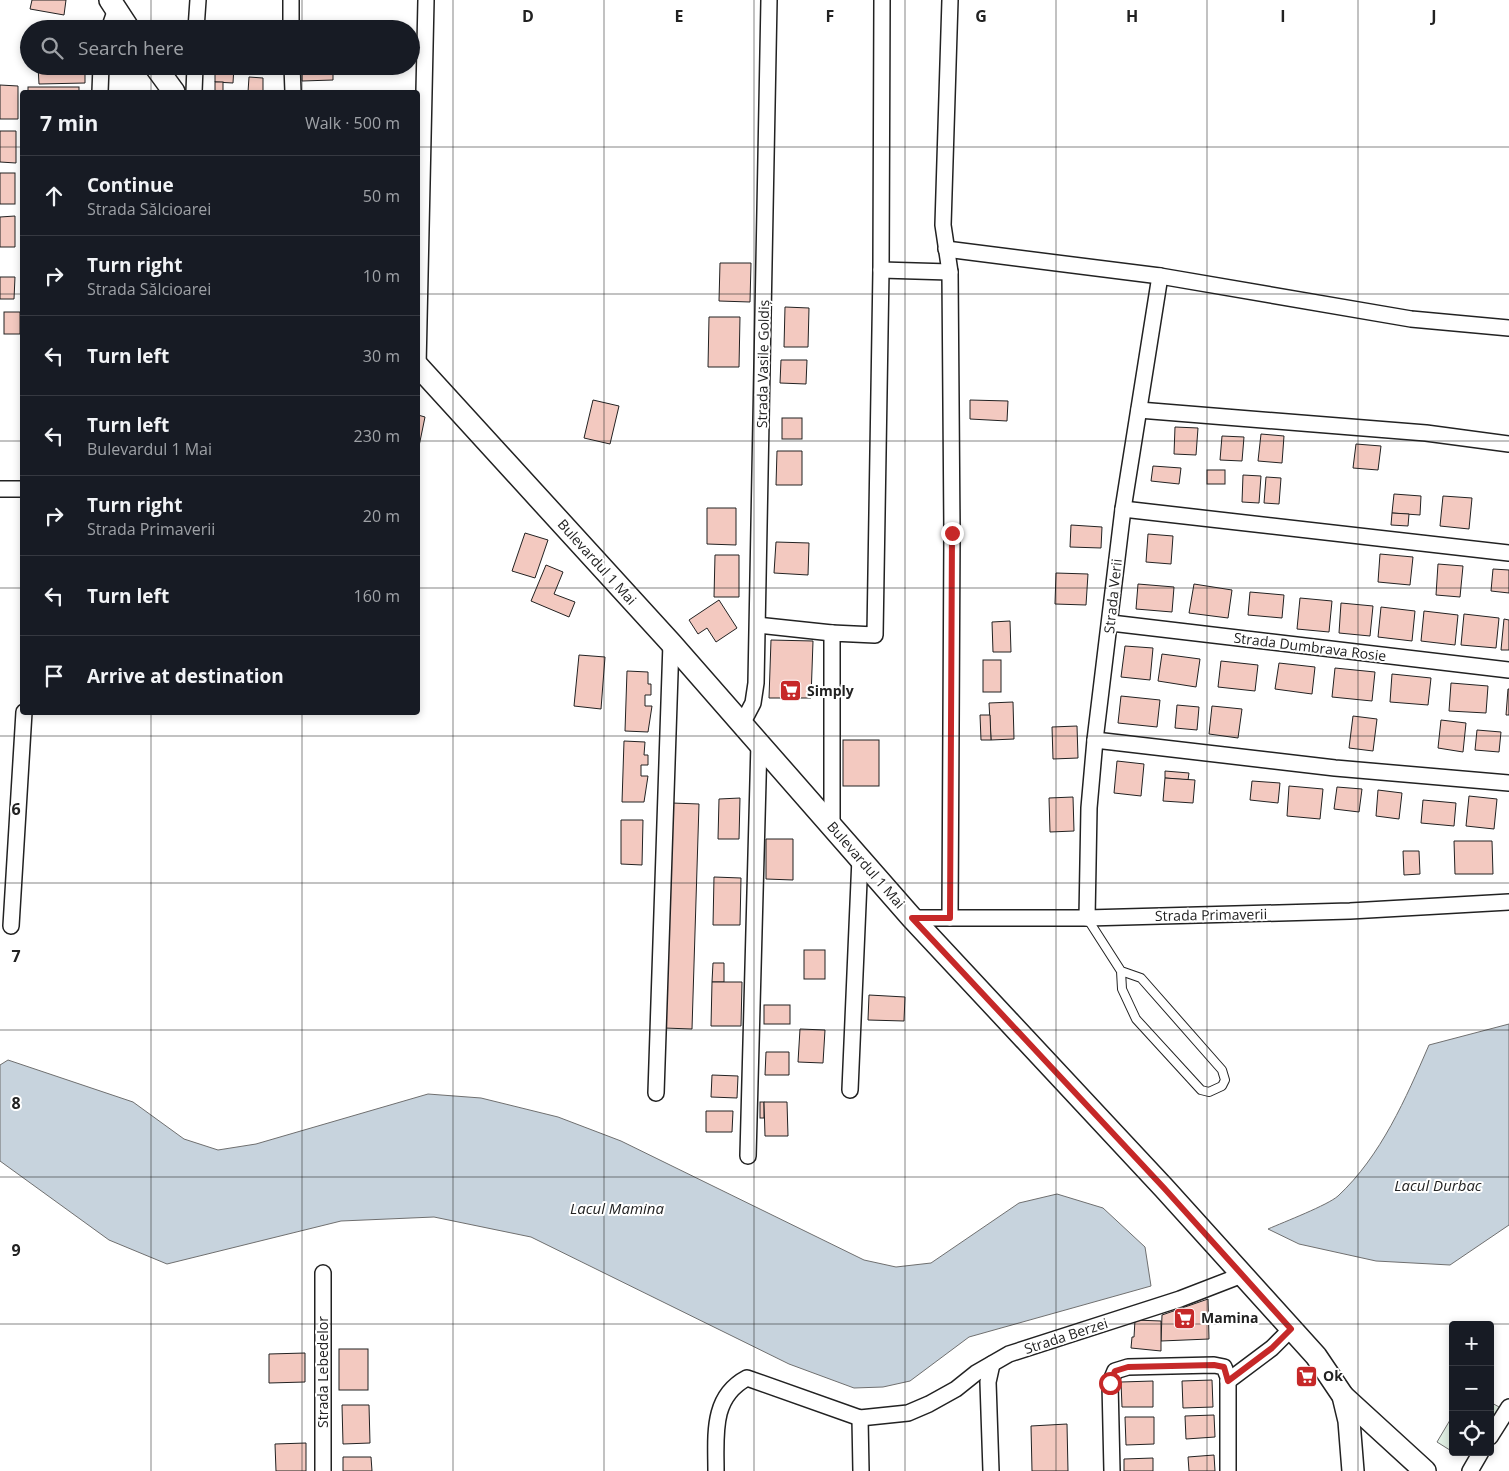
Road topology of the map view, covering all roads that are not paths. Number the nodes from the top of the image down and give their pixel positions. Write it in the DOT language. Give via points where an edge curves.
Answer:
graph roads {
  1 [pos="198,0"];
  2 [pos="291,0"];
  3 [pos="426,0"];
  4 [pos="769,0"];
  5 [pos="882,0"];
  6 [pos="950,0"];
  7 [pos="113,4"];
  8 [pos="110,20"];
  9 [pos="123,20"];
  10 [pos="197,20"];
  11 [pos="291,20"];
  12 [pos="101,75"];
  13 [pos="161,75"];
  14 [pos="195,75"];
  15 [pos="292,75"];
  16 [pos="100,90"];
  17 [pos="172,90"];
  18 [pos="194,90"];
  19 [pos="293,90"];
  20 [pos="946,249"];
  21 [pos="882,270"];
  22 [pos="950,272"];
  23 [pos="420,274"];
  24 [pos="1160,276"];
  25 [pos="1509,328"];
  26 [pos="420,368"];
  27 [pos="1140,410"];
  28 [pos="1509,444"];
  29 [pos="0,489"];
  30 [pos="20,489"];
  31 [pos="1123,509"];
  32 [pos="1509,553"];
  33 [pos="1111,623"];
  34 [pos="758,625"];
  35 [pos="832,633"];
  36 [pos="671,643"];
  37 [pos="1509,670"];
  38 [pos="24,715"];
  39 [pos="742,724"];
  40 [pos="1095,740"];
  41 [pos="759,744"];
  42 [pos="1509,783"];
  43 [pos="832,826"];
  44 [pos="860,858"];
  45 [pos="1509,902"];
  46 [pos="912,918"];
  47 [pos="950,918"];
  48 [pos="1088,918"];
  49 [pos="11,926"];
  50 [pos="1121,971"];
  51 [pos="850,1090"];
  52 [pos="656,1094"];
  53 [pos="748,1156"];
  54 [pos="323,1273"];
  55 [pos="1242,1275"];
  56 [pos="1291,1329"];
  57 [pos="992,1364"];
  58 [pos="1228,1381"];
  59 [pos="1343,1396"];
  60 [pos="1509,1407"];
  61 [pos="860,1418"];
  62 [pos="1494,1431"];
  63 [pos="1479,1456"];
  64 [pos="323,1471"];
  65 [pos="716,1471"];
  66 [pos="861,1471"];
  67 [pos="991,1471"];
  68 [pos="1112,1471"];
  69 [pos="1228,1471"];
  70 [pos="1353,1471"];
  71 [pos="1425,1471"];
  72 [pos="1470,1471"];
  1 -- 10 [label="street"];
  2 -- 11 [label="street"];
  3 -- 23 [label="street"];
  4 -- 34 [label="street, Strada Vasile Goldiș"];
  5 -- 21 [label="street"];
  6 -- 20 [label="street" via="943,225"];
  7 -- 8 [label="street"];
  7 -- 9 [label="main road"];
  12 -- 16 [label="street"];
  13 -- 17 [label="main road"];
  14 -- 18 [label="street"];
  15 -- 19 [label="street"];
  20 -- 22 [label="street"];
  20 -- 24 [label="street"];
  21 -- 22 [label="street"];
  21 -- 35 [label="street" via="876,634"];
  22 -- 47 [label="street"];
  24 -- 25 [label="street" via="1411,318"];
  24 -- 27 [label="street, Strada Verii"];
  26 -- 36 [label="main road, Bulevardul 1 Mai"];
  27 -- 28 [label="street"];
  27 -- 31 [label="street, Strada Verii"];
  29 -- 30 [label="street"];
  31 -- 32 [label="street"];
  31 -- 33 [label="street, Strada Verii"];
  33 -- 37 [label="street, Strada Dumbrava Rosie"];
  33 -- 40 [label="street, Strada Verii"];
  34 -- 35 [label="street"];
  34 -- 39 [label="street, Strada Vasile Goldiș" via="753,703"];
  35 -- 43 [label="street"];
  36 -- 39 [label="main road, Bulevardul 1 Mai"];
  36 -- 52 [label="street"];
  38 -- 49 [label="street"];
  39 -- 41 [label="main road, Bulevardul 1 Mai"];
  40 -- 42 [label="street" via="1335,768"];
  40 -- 48 [label="street, Strada Verii" via="1088,808"];
  41 -- 43 [label="main road, Bulevardul 1 Mai"];
  41 -- 53 [label="street"];
  43 -- 44 [label="main road, Bulevardul 1 Mai"];
  44 -- 46 [label="main road, Bulevardul 1 Mai"];
  44 -- 51 [label="street"];
  45 -- 48 [label="street, Strada Primaverii" via="1350,911"];
  46 -- 47 [label="street, Strada Primaverii"];
  46 -- 55 [label="main road, Bulevardul 1 Mai"];
  47 -- 48 [label="street, Strada Primaverii"];
  48 -- 50 [label="lane"];
  50 -- 50 [label="lane" via="1122,989 1136,1019 1201,1090 1209,1092 1222,1086 1225,1080 1222,1070 1210,1056 1141,978"];
  54 -- 64 [label="street, Strada Lebedelor"];
  55 -- 56 [label="main road, Bulevardul 1 Mai"];
  55 -- 57 [label="street, Strada Berzei" via="1172,1302 1009,1354"];
  56 -- 58 [label="street" via="1272,1348"];
  56 -- 59 [label="main road, Bulevardul 1 Mai" via="1328,1372"];
  57 -- 61 [label="street, Strada Berzei" via="929,1404 908,1413"];
  57 -- 67 [label="street" via="988,1382"];
  58 -- 68 [label="street" via="1224,1367 1214,1365 1128,1367 1115,1371 1110,1383"];
  58 -- 69 [label="street"];
  59 -- 70 [label="main road, Bulevardul 1 Mai" via="1349,1421"];
  59 -- 71 [label="main road"];
  60 -- 62 [label="street"];
  61 -- 65 [label="street" via="748,1378 724,1396 716,1427"];
  61 -- 66 [label="street"];
  63 -- 72 [label="street"];
}
